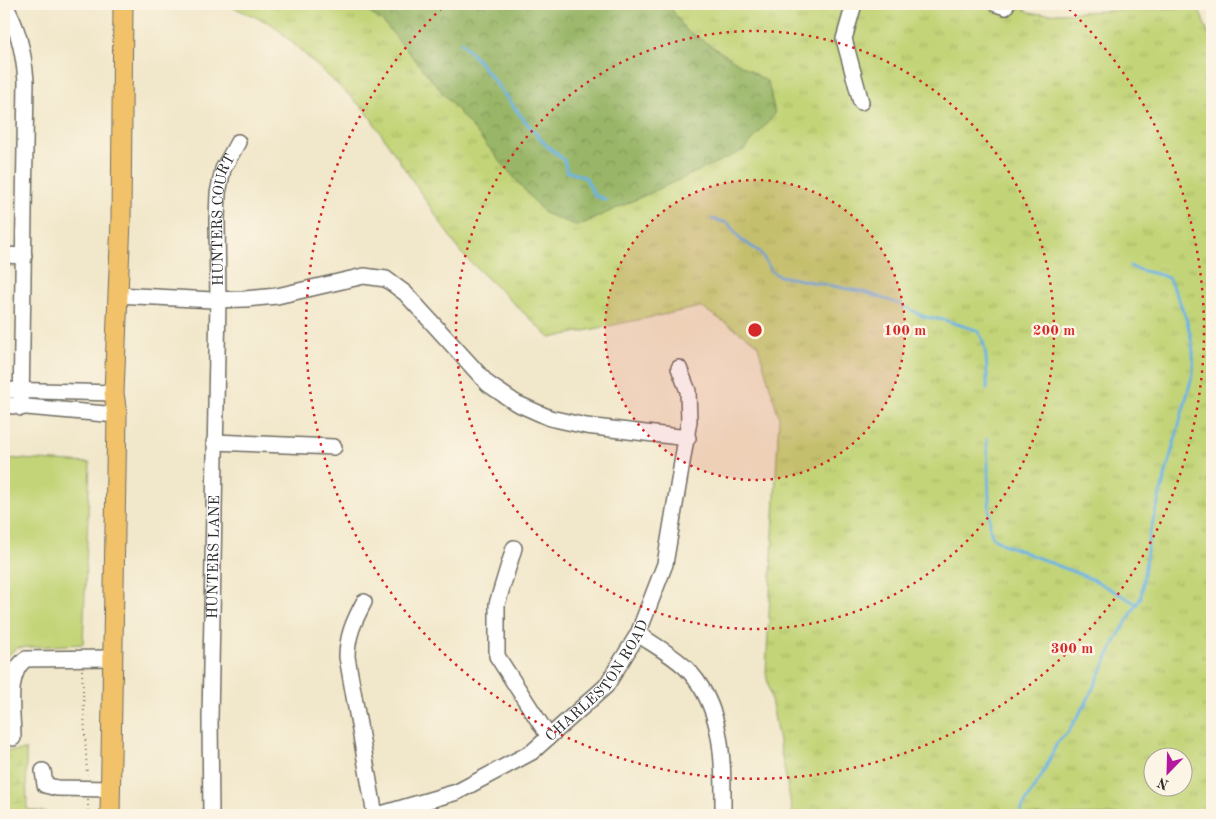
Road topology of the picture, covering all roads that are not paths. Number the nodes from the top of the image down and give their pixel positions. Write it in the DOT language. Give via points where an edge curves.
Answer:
graph roads {
  1 [pos="4,4"];
  2 [pos="123,4"];
  3 [pos="854,4"];
  4 [pos="996,4"];
  5 [pos="1007,4"];
  6 [pos="861,102"];
  7 [pos="238,142"];
  8 [pos="4,255"];
  9 [pos="24,256"];
  10 [pos="117,295"];
  11 [pos="218,300"];
  12 [pos="679,368"];
  13 [pos="4,390"];
  14 [pos="22,391"];
  15 [pos="114,393"];
  16 [pos="4,405"];
  17 [pos="21,408"];
  18 [pos="116,415"];
  19 [pos="688,438"];
  20 [pos="214,442"];
  21 [pos="334,447"];
  22 [pos="514,548"];
  23 [pos="364,602"];
  24 [pos="638,634"];
  25 [pos="113,658"];
  26 [pos="549,737"];
  27 [pos="13,738"];
  28 [pos="43,771"];
  29 [pos="111,789"];
  30 [pos="110,815"];
  31 [pos="211,815"];
  32 [pos="376,815"];
  33 [pos="724,815"];
  1 -- 9 [label="street" via="14,23 26,73"];
  2 -- 10 [label="main road"];
  3 -- 6 [label="street" via="844,39"];
  4 -- 5 [label="street" via="1006,7"];
  7 -- 11 [label="street, HUNTERS COURT" via="223,168 218,193"];
  8 -- 9 [label="street"];
  9 -- 14 [label="street"];
  10 -- 11 [label="street"];
  10 -- 15 [label="main road"];
  11 -- 19 [label="street" via="277,296 364,276 386,279 405,293 488,384 516,403 550,418 586,426"];
  11 -- 20 [label="street, HUNTERS LANE"];
  12 -- 19 [label="street, CHARLESTON ROAD" via="689,400"];
  13 -- 14 [label="street"];
  14 -- 15 [label="street"];
  14 -- 17 [label="street"];
  15 -- 18 [label="main road"];
  16 -- 17 [label="street"];
  17 -- 18 [label="street"];
  18 -- 25 [label="main road"];
  19 -- 24 [label="street, CHARLESTON ROAD" via="665,564"];
  20 -- 21 [label="street"];
  20 -- 31 [label="street, HUNTERS LANE"];
  22 -- 26 [label="street" via="497,604 496,656"];
  23 -- 32 [label="street" via="350,629 347,657"];
  24 -- 26 [label="street, CHARLESTON ROAD" via="606,686"];
  24 -- 33 [label="street" via="681,664 709,700 719,728"];
  25 -- 27 [label="street" via="26,659 18,664 13,676"];
  25 -- 29 [label="main road"];
  26 -- 32 [label="street, CHARLESTON ROAD" via="532,752 456,792"];
  28 -- 29 [label="street" via="45,785"];
  29 -- 30 [label="main road"];
}
